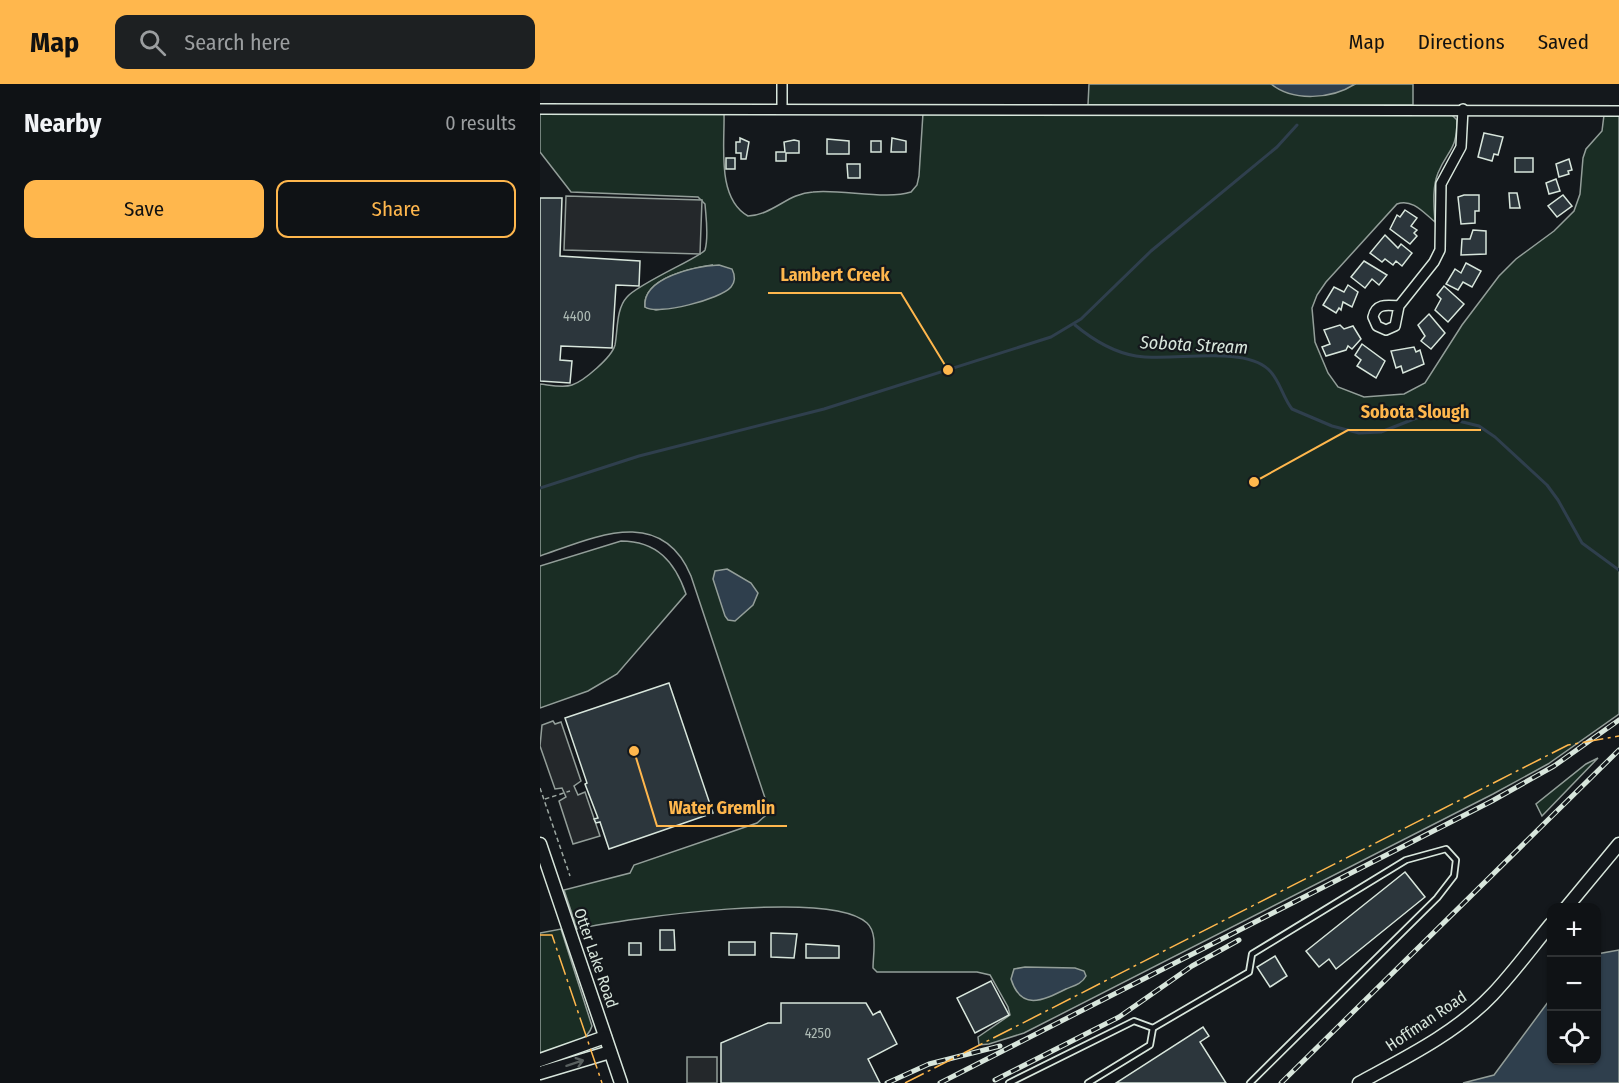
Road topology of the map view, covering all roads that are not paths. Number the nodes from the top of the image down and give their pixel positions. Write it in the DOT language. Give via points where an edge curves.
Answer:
graph roads {
  1 [pos="782,84"];
  2 [pos="540,109"];
  3 [pos="782,109"];
  4 [pos="1463,109"];
  5 [pos="1619,111"];
  6 [pos="1399,306"];
  7 [pos="540,844"];
  8 [pos="1619,844"];
  9 [pos="1570,903"];
  10 [pos="1547,929"];
  11 [pos="1153,1028"];
  12 [pos="605,1037"];
  13 [pos="610,1052"];
  14 [pos="540,1060"];
  15 [pos="540,1073"];
  16 [pos="621,1083"];
  17 [pos="1009,1083"];
  18 [pos="1088,1083"];
  19 [pos="1250,1083"];
  20 [pos="1359,1083"];
  1 -- 3 [label="street"];
  2 -- 3 [label="street"];
  3 -- 4 [label="street"];
  4 -- 5 [label="street"];
  4 -- 6 [label="street" via="1461,147 1441,184 1440,250"];
  7 -- 12 [label="street, Otter Lake Road"];
  8 -- 9 [label="street"];
  10 -- 20 [label="street, Hoffman Road" via="1492,995 1470,1015"];
  11 -- 17 [label="lane" via="1134,1021"];
  11 -- 18 [label="lane" via="1150,1045"];
  11 -- 19 [label="lane" via="1249,972 1252,954 1406,860 1446,849 1456,860 1454,876 1437,898"];
  12 -- 13 [label="street, Otter Lake Road"];
  12 -- 14 [label="street"];
  15 -- 13 [label="street, one-way"];
  13 -- 16 [label="street, Otter Lake Road"];
}
